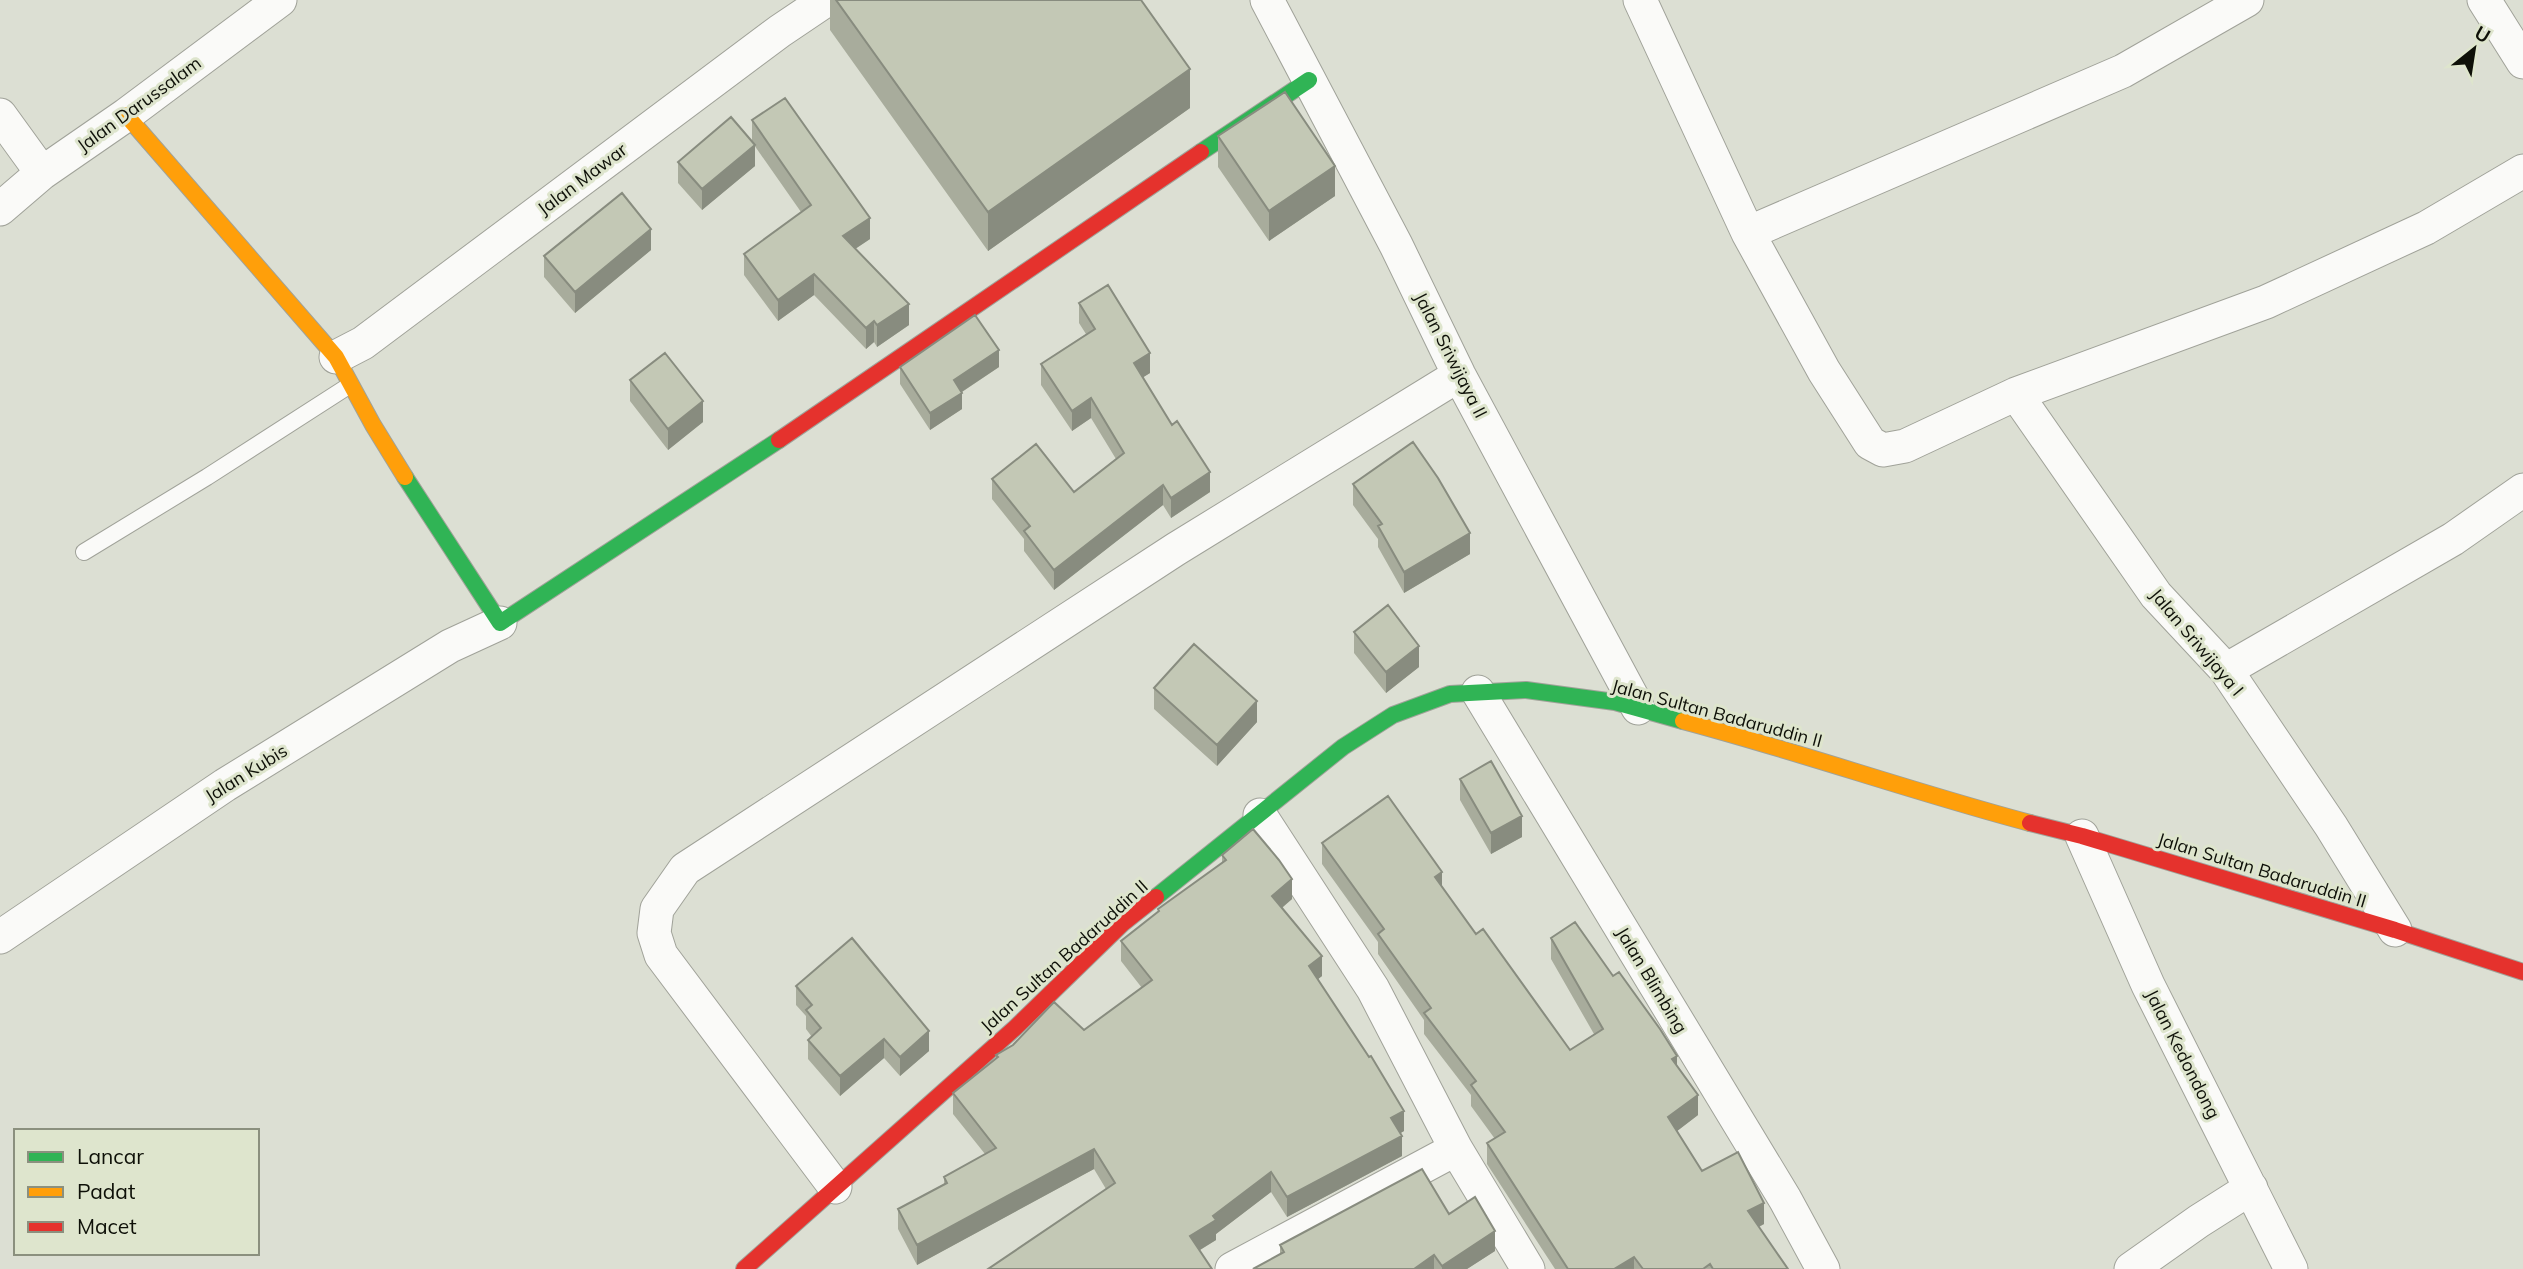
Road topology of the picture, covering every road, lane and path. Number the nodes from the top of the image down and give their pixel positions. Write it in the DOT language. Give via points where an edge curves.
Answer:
graph roads {
  1 [pos="280,0"];
  2 [pos="826,0"];
  3 [pos="1267,0"];
  4 [pos="1640,0"];
  5 [pos="2248,0"];
  6 [pos="2484,0"];
  7 [pos="2523,62"];
  8 [pos="1308,80"];
  9 [pos="0,115"];
  10 [pos="126,115"];
  11 [pos="2523,171"];
  12 [pos="42,173"];
  13 [pos="0,209"];
  14 [pos="1748,233"];
  15 [pos="343,371"];
  16 [pos="1460,375"];
  17 [pos="2017,394"];
  18 [pos="2523,490"];
  19 [pos="83,552"];
  20 [pos="499,622"];
  21 [pos="2226,670"];
  22 [pos="1478,692"];
  23 [pos="1638,708"];
  24 [pos="1260,814"];
  25 [pos="2082,836"];
  26 [pos="2395,930"];
  27 [pos="0,937"];
  28 [pos="2523,972"];
  29 [pos="1456,1149"];
  30 [pos="835,1187"];
  31 [pos="2251,1188"];
  32 [pos="744,1269"];
  33 [pos="1232,1269"];
  34 [pos="1528,1269"];
  35 [pos="1823,1269"];
  36 [pos="2131,1269"];
  37 [pos="2291,1269"];
  1 -- 10 [label="street, Jalan Darussalam"];
  2 -- 15 [label="street, Jalan Mawar" via="363,343"];
  3 -- 8 [label="street, Jalan Sriwijaya II"];
  4 -- 14 [label="street"];
  5 -- 14 [label="street" via="2123,71"];
  6 -- 7 [label="street"];
  8 -- 16 [label="street, Jalan Sriwijaya II"];
  8 -- 20 [label="street" via="819,412"];
  9 -- 12 [label="street"];
  10 -- 12 [label="street, Jalan Darussalam"];
  10 -- 15 [label="street"];
  11 -- 17 [label="street" via="2426,228 2266,302"];
  12 -- 13 [label="street, Jalan Darussalam"];
  14 -- 17 [label="street" via="1870,443 1883,450 1905,446"];
  15 -- 19 [label="lane"];
  15 -- 20 [label="street"];
  16 -- 23 [label="street, Jalan Sriwijaya II"];
  16 -- 30 [label="street" via="1176,549 685,869 657,909 654,933 662,955"];
  17 -- 21 [label="street, Jalan Sriwijaya I" via="2156,595"];
  18 -- 21 [label="street" via="2453,540"];
  20 -- 27 [label="street, Jalan Kubis" via="450,646 225,785"];
  21 -- 26 [label="street, Jalan Sriwijaya I"];
  22 -- 23 [label="street, Jalan Sultan Badaruddin II" via="1526,690"];
  22 -- 24 [label="street, Jalan Sultan Badaruddin II" via="1450,694 1392,715 1343,747"];
  22 -- 35 [label="street, Jalan Blimbing"];
  23 -- 25 [label="street, Jalan Sultan Badaruddin II" via="1943,800"];
  24 -- 29 [label="street" via="1373,989"];
  24 -- 30 [label="street, Jalan Sultan Badaruddin II" via="1122,924 1014,1028"];
  25 -- 26 [label="street, Jalan Sultan Badaruddin II"];
  25 -- 31 [label="street, Jalan Kedondong" via="2148,985"];
  26 -- 28 [label="street, Jalan Sultan Badaruddin II"];
  29 -- 33 [label="street"];
  29 -- 34 [label="street"];
  30 -- 32 [label="street, Jalan Sultan Badaruddin II"];
  31 -- 36 [label="street"];
  31 -- 37 [label="street, Jalan Kedondong"];
}
